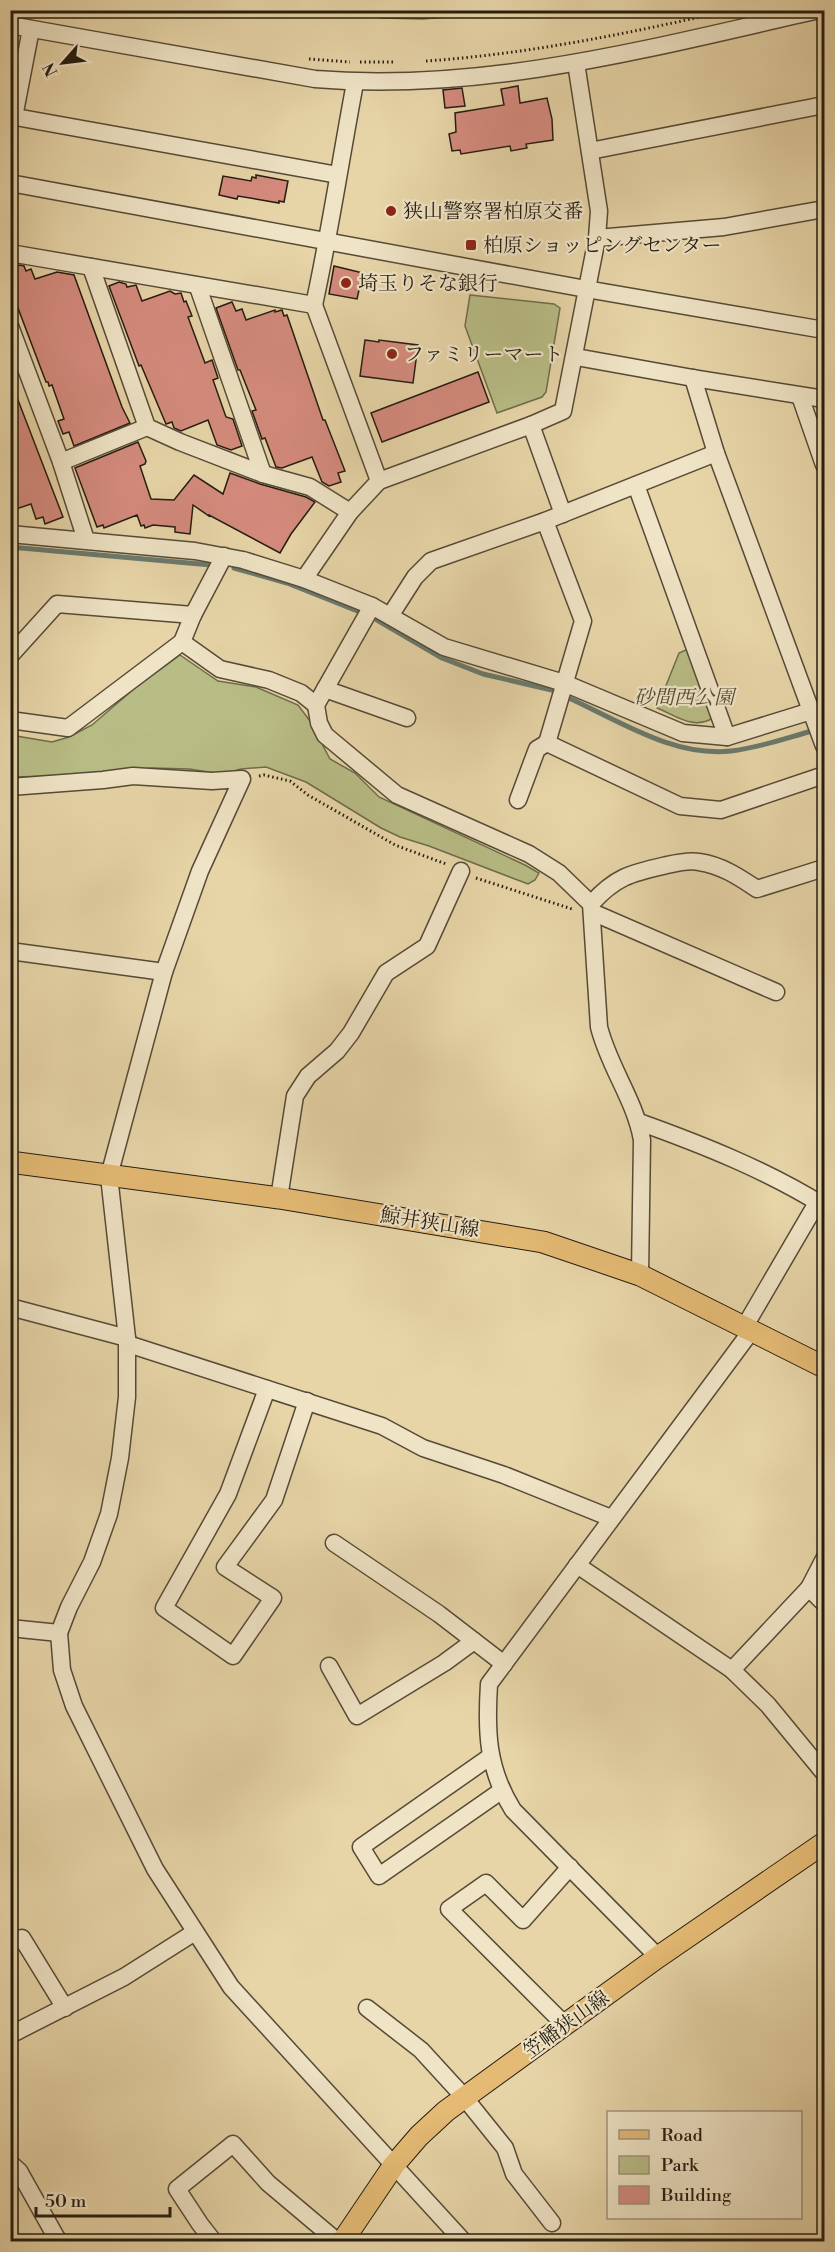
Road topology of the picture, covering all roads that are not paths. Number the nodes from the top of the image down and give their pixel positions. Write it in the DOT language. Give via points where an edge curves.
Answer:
graph roads {
  1 [pos="819,10"];
  2 [pos="10,25"];
  3 [pos="31,29"];
  4 [pos="576,63"];
  5 [pos="355,82"];
  6 [pos="825,105"];
  7 [pos="12,117"];
  8 [pos="590,151"];
  9 [pos="338,176"];
  10 [pos="10,183"];
  11 [pos="825,209"];
  12 [pos="597,238"];
  13 [pos="328,242"];
  14 [pos="10,253"];
  15 [pos="91,267"];
  16 [pos="198,286"];
  17 [pos="586,289"];
  18 [pos="314,305"];
  19 [pos="10,326"];
  20 [pos="825,330"];
  21 [pos="576,357"];
  22 [pos="693,378"];
  23 [pos="800,396"];
  24 [pos="825,399"];
  25 [pos="531,425"];
  26 [pos="147,427"];
  27 [pos="716,453"];
  28 [pos="61,462"];
  29 [pos="825,465"];
  30 [pos="263,474"];
  31 [pos="379,481"];
  32 [pos="636,484"];
  33 [pos="350,512"];
  34 [pos="563,514"];
  35 [pos="545,521"];
  36 [pos="10,534"];
  37 [pos="86,540"];
  38 [pos="224,556"];
  39 [pos="304,579"];
  40 [pos="372,606"];
  41 [pos="193,615"];
  42 [pos="390,616"];
  43 [pos="182,642"];
  44 [pos="10,656"];
  45 [pos="564,683"];
  46 [pos="325,690"];
  47 [pos="316,705"];
  48 [pos="818,711"];
  49 [pos="407,718"];
  50 [pos="10,720"];
  51 [pos="727,736"];
  52 [pos="547,743"];
  53 [pos="825,746"];
  54 [pos="825,775"];
  55 [pos="10,786"];
  56 [pos="518,800"];
  57 [pos="825,868"];
  58 [pos="461,871"];
  59 [pos="592,908"];
  60 [pos="10,951"];
  61 [pos="164,972"];
  62 [pos="776,992"];
  63 [pos="639,1122"];
  64 [pos="10,1162"];
  65 [pos="108,1176"];
  66 [pos="279,1198"];
  67 [pos="821,1204"];
  68 [pos="640,1275"];
  69 [pos="10,1307"];
  70 [pos="748,1328"];
  71 [pos="128,1341"];
  72 [pos="825,1367"];
  73 [pos="267,1389"];
  74 [pos="307,1401"];
  75 [pos="611,1518"];
  76 [pos="334,1543"];
  77 [pos="825,1559"];
  78 [pos="577,1565"];
  79 [pos="809,1588"];
  80 [pos="825,1603"];
  81 [pos="10,1628"];
  82 [pos="59,1634"];
  83 [pos="474,1641"];
  84 [pos="504,1664"];
  85 [pos="329,1666"];
  86 [pos="732,1670"];
  87 [pos="491,1756"];
  88 [pos="825,1773"];
  89 [pos="501,1791"];
  90 [pos="825,1843"];
  91 [pos="570,1867"];
  92 [pos="195,1932"];
  93 [pos="10,1943"];
  94 [pos="658,1958"];
  95 [pos="65,2008"];
  96 [pos="366,2008"];
  97 [pos="565,2025"];
  98 [pos="10,2036"];
  99 [pos="464,2097"];
  100 [pos="10,2163"];
  101 [pos="394,2165"];
  102 [pos="552,2223"];
  103 [pos="345,2240"];
  104 [pos="60,2241"];
  105 [pos="214,2241"];
  106 [pos="464,2241"];
  1 -- 4 [label="street"];
  2 -- 3 [label="street"];
  3 -- 5 [label="street" via="275,74"];
  3 -- 7 [label="street"];
  4 -- 5 [label="street" via="438,81"];
  4 -- 8 [label="street"];
  5 -- 9 [label="street"];
  6 -- 8 [label="street"];
  7 -- 9 [label="street"];
  8 -- 12 [label="street" via="598,211"];
  9 -- 13 [label="street"];
  10 -- 13 [label="street"];
  11 -- 12 [label="street" via="724,227"];
  12 -- 17 [label="street"];
  13 -- 17 [label="street"];
  13 -- 18 [label="street"];
  14 -- 15 [label="street"];
  15 -- 16 [label="street"];
  15 -- 26 [label="street"];
  16 -- 18 [label="street"];
  16 -- 30 [label="street"];
  17 -- 20 [label="street"];
  17 -- 21 [label="street"];
  18 -- 31 [label="street"];
  19 -- 28 [label="street"];
  21 -- 22 [label="street"];
  21 -- 25 [label="street" via="563,411"];
  22 -- 23 [label="street"];
  22 -- 27 [label="street"];
  23 -- 24 [label="street"];
  23 -- 29 [label="street"];
  25 -- 31 [label="street"];
  25 -- 34 [label="street"];
  26 -- 28 [label="street"];
  26 -- 30 [label="street"];
  27 -- 32 [label="street"];
  27 -- 48 [label="street"];
  28 -- 37 [label="street"];
  30 -- 33 [label="street" via="310,487"];
  31 -- 33 [label="street"];
  32 -- 34 [label="street"];
  32 -- 51 [label="street"];
  33 -- 39 [label="street"];
  34 -- 35 [label="street"];
  35 -- 42 [label="street" via="431,561 415,577"];
  35 -- 45 [label="street" via="583,621"];
  36 -- 37 [label="street"];
  37 -- 38 [label="street"];
  38 -- 39 [label="street"];
  38 -- 41 [label="street"];
  39 -- 40 [label="street"];
  40 -- 42 [label="street"];
  40 -- 46 [label="street"];
  41 -- 43 [label="street"];
  41 -- 44 [label="street" via="57,604"];
  42 -- 45 [label="street" via="444,647"];
  43 -- 47 [label="street" via="220,669 269,680 302,693"];
  43 -- 50 [label="street" via="68,728"];
  45 -- 51 [label="street" via="683,733"];
  45 -- 52 [label="street"];
  46 -- 47 [label="street"];
  46 -- 49 [label="street"];
  47 -- 59 [label="street" via="325,735 397,795 529,854 559,873"];
  48 -- 51 [label="street"];
  48 -- 53 [label="street"];
  52 -- 54 [label="street" via="680,806 721,810"];
  52 -- 56 [label="street" via="537,749"];
  55 -- 61 [label="street" via="133,776 242,779 200,871"];
  57 -- 59 [label="street" via="757,889 731,872 698,861 672,864 629,874 604,890"];
  58 -- 66 [label="street" via="427,946 386,973 351,1033 300,1085"];
  59 -- 62 [label="street"];
  59 -- 63 [label="street" via="603,1046"];
  60 -- 61 [label="street"];
  61 -- 65 [label="street"];
  63 -- 67 [label="street" via="762,1171"];
  63 -- 68 [label="street" via="643,1178"];
  64 -- 65 [label="main road, 鯨井狭山線"];
  65 -- 66 [label="main road, 鯨井狭山線"];
  65 -- 71 [label="street"];
  66 -- 68 [label="main road, 鯨井狭山線" via="543,1242"];
  67 -- 70 [label="street"];
  68 -- 70 [label="main road, 鯨井狭山線"];
  69 -- 71 [label="street"];
  70 -- 72 [label="main road, 鯨井狭山線"];
  70 -- 75 [label="street"];
  71 -- 73 [label="street"];
  71 -- 82 [label="street" via="127,1397 109,1514"];
  73 -- 74 [label="street"];
  73 -- 74 [label="street" via="228,1494 164,1608 233,1656 273,1598 225,1567 274,1500"];
  74 -- 75 [label="street" via="382,1426 423,1448"];
  75 -- 78 [label="street"];
  76 -- 83 [label="street"];
  77 -- 79 [label="street"];
  78 -- 84 [label="street"];
  78 -- 86 [label="street"];
  79 -- 80 [label="street"];
  79 -- 86 [label="street"];
  81 -- 82 [label="street"];
  82 -- 92 [label="street" via="62,1670 74,1706 155,1869"];
  83 -- 84 [label="street"];
  83 -- 85 [label="street" via="357,1716"];
  84 -- 87 [label="street" via="489,1684 487,1733"];
  86 -- 88 [label="street" via="768,1705"];
  87 -- 89 [label="street"];
  87 -- 89 [label="street" via="361,1847 379,1876"];
  89 -- 91 [label="street" via="513,1810"];
  90 -- 94 [label="main road, 笠幡狭山線"];
  91 -- 94 [label="street"];
  91 -- 97 [label="street" via="523,1920 486,1883 448,1909"];
  92 -- 95 [label="street" via="124,1977"];
  92 -- 101 [label="street" via="231,1987"];
  93 -- 95 [label="street" via="22,1938"];
  94 -- 97 [label="main road, 笠幡狭山線"];
  95 -- 98 [label="street"];
  96 -- 99 [label="street" via="421,2050"];
  97 -- 99 [label="main road, 笠幡狭山線"];
  99 -- 101 [label="main road, 笠幡狭山線" via="419,2136"];
  99 -- 102 [label="street" via="505,2148 514,2174"];
  100 -- 104 [label="street" via="19,2171"];
  101 -- 103 [label="main road, 笠幡狭山線"];
  101 -- 106 [label="street"];
  103 -- 105 [label="street" via="268,2183 233,2144 177,2189"];
}
